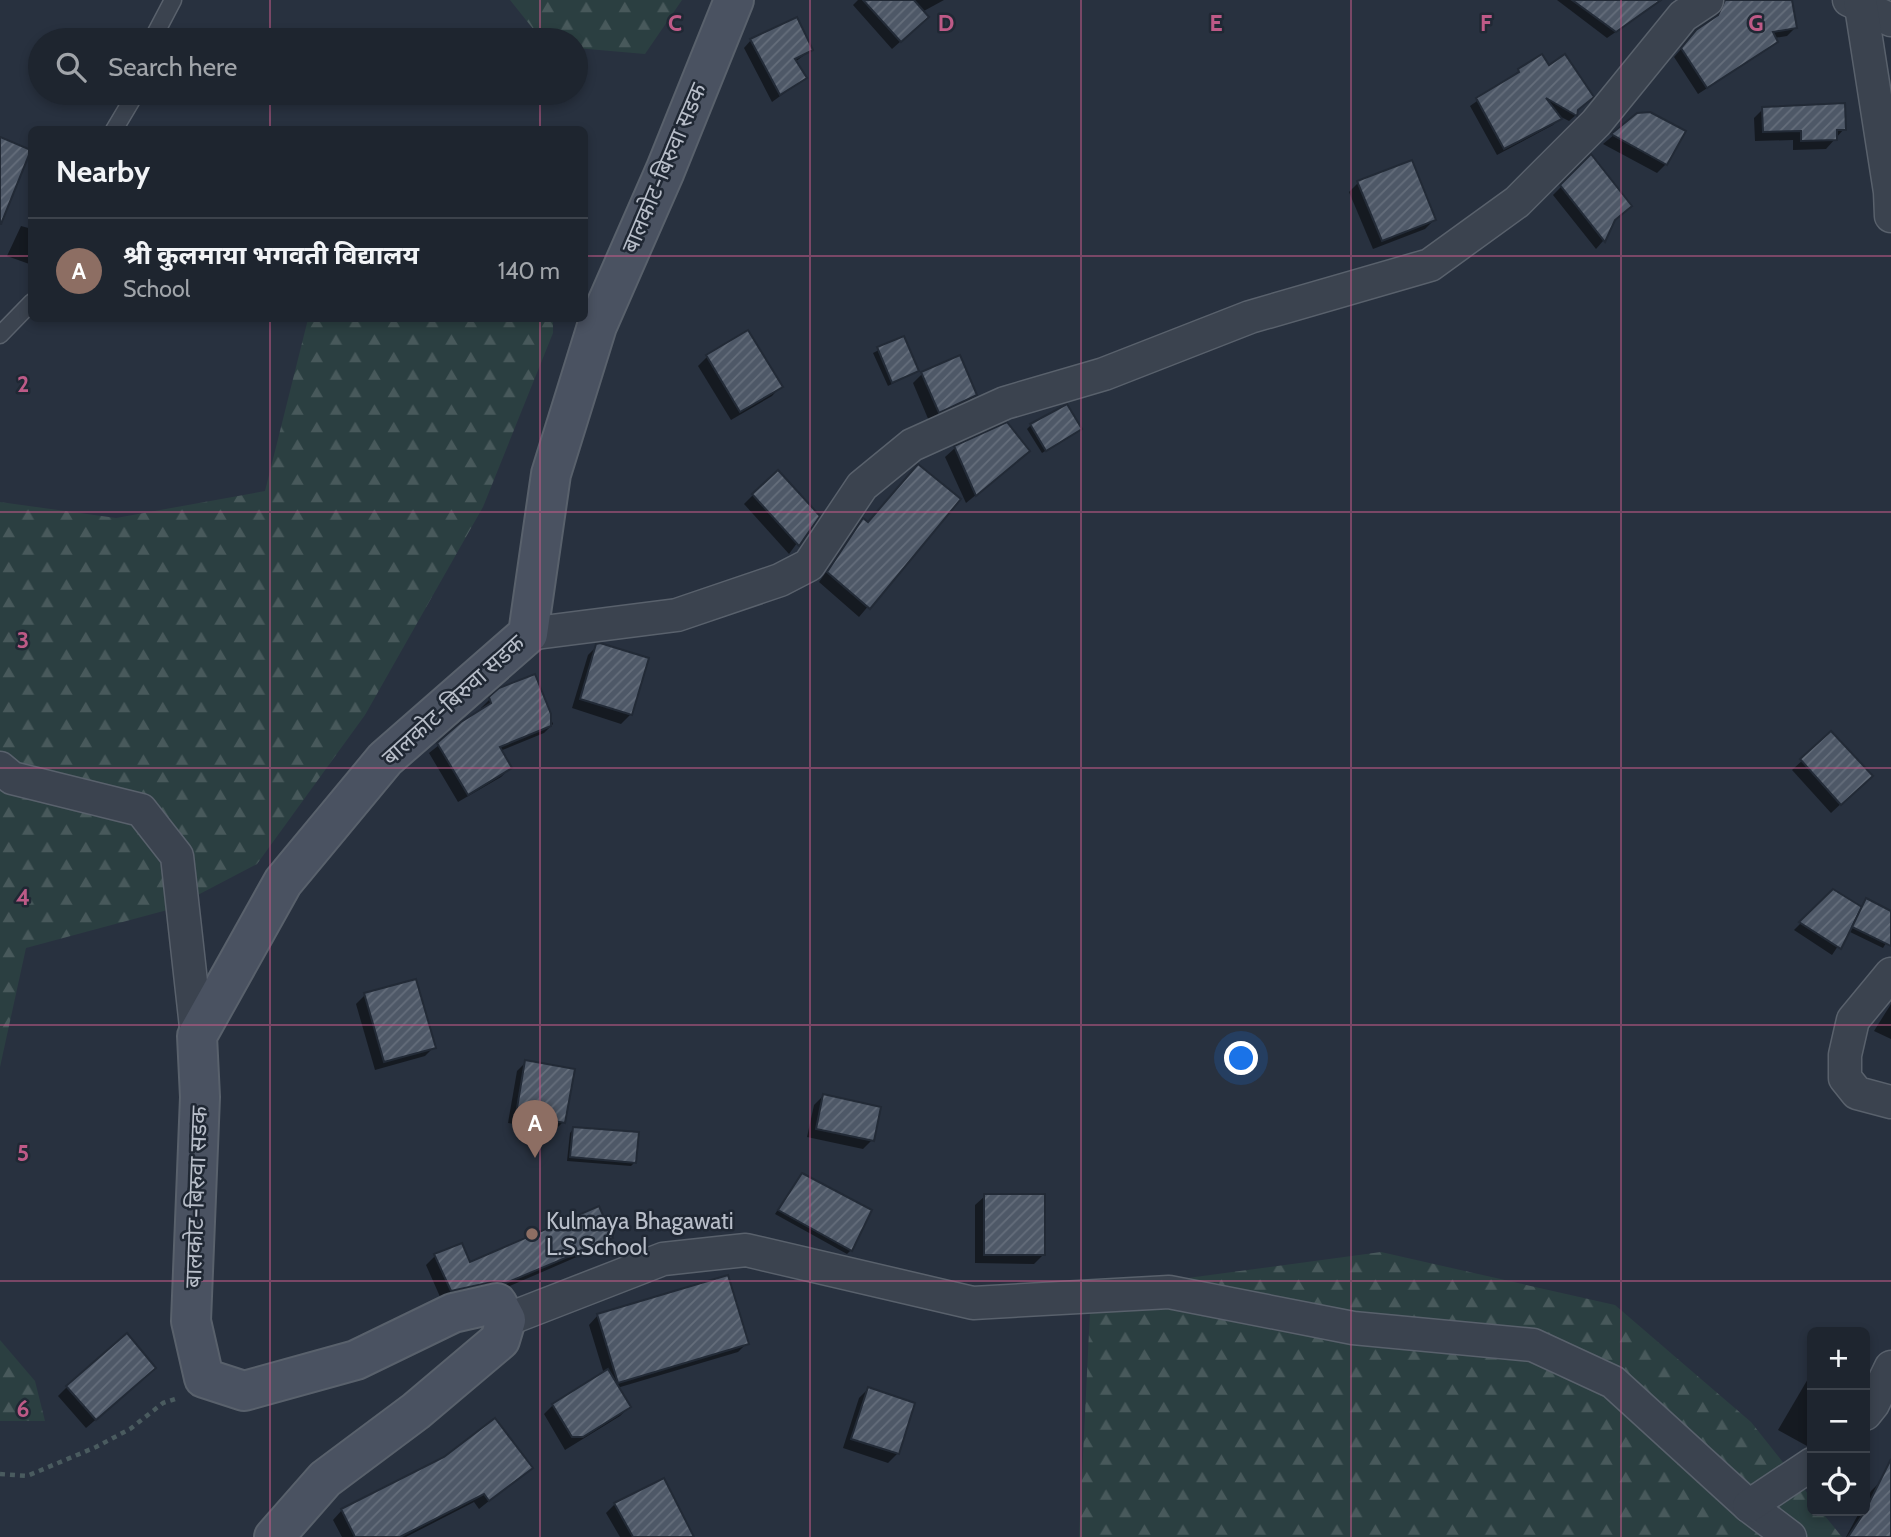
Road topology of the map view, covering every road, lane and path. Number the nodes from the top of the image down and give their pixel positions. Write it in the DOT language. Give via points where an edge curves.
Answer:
graph roads {
  1 [pos="173,0"];
  2 [pos="734,0"];
  3 [pos="1707,0"];
  4 [pos="1856,1"];
  5 [pos="1891,20"];
  6 [pos="158,28"];
  7 [pos="129,105"];
  8 [pos="116,126"];
  9 [pos="1891,216"];
  10 [pos="28,306"];
  11 [pos="0,335"];
  12 [pos="528,634"];
  13 [pos="6,773"];
  14 [pos="1891,974"];
  15 [pos="197,1036"];
  16 [pos="1891,1102"];
  17 [pos="506,1320"];
  18 [pos="1891,1367"];
  19 [pos="204,1378"];
  20 [pos="1870,1408"];
  21 [pos="1807,1467"];
  22 [pos="0,1474"];
  23 [pos="1748,1506"];
  24 [pos="274,1537"];
  25 [pos="1790,1537"];
  1 -- 6 [label="lane"];
  2 -- 12 [label="main road, बालकोट-बिरुवा सडक" via="597,326 551,474"];
  3 -- 12 [label="street" via="1683,16 1596,123 1517,202 1430,265 1250,317 1104,374 1005,403 912,446 862,486 809,565 780,580 677,615"];
  4 -- 5 [label="street"];
  4 -- 9 [label="street"];
  7 -- 8 [label="lane"];
  10 -- 11 [label="lane"];
  12 -- 15 [label="main road, बालकोट-बिरुवा सडक" via="385,759 283,881"];
  13 -- 15 [label="street" via="141,810 177,856"];
  14 -- 16 [label="street" via="1853,1020 1845,1055 1845,1078 1857,1093"];
  15 -- 19 [label="main road, बालकोट-बिरुवा सडक" via="200,1097 191,1321"];
  17 -- 19 [label="main road" via="497,1303 453,1313 356,1360 244,1391"];
  17 -- 23 [label="street" via="663,1259 746,1251 973,1303 1169,1292 1353,1328 1533,1345 1613,1382"];
  17 -- 24 [label="main road" via="500,1340 325,1479"];
  18 -- 20 [label="street"];
  19 -- 22 [label="path" via="185,1395 163,1403 130,1429 96,1447 27,1476"];
  21 -- 23 [label="street"];
  23 -- 25 [label="street"];
}
